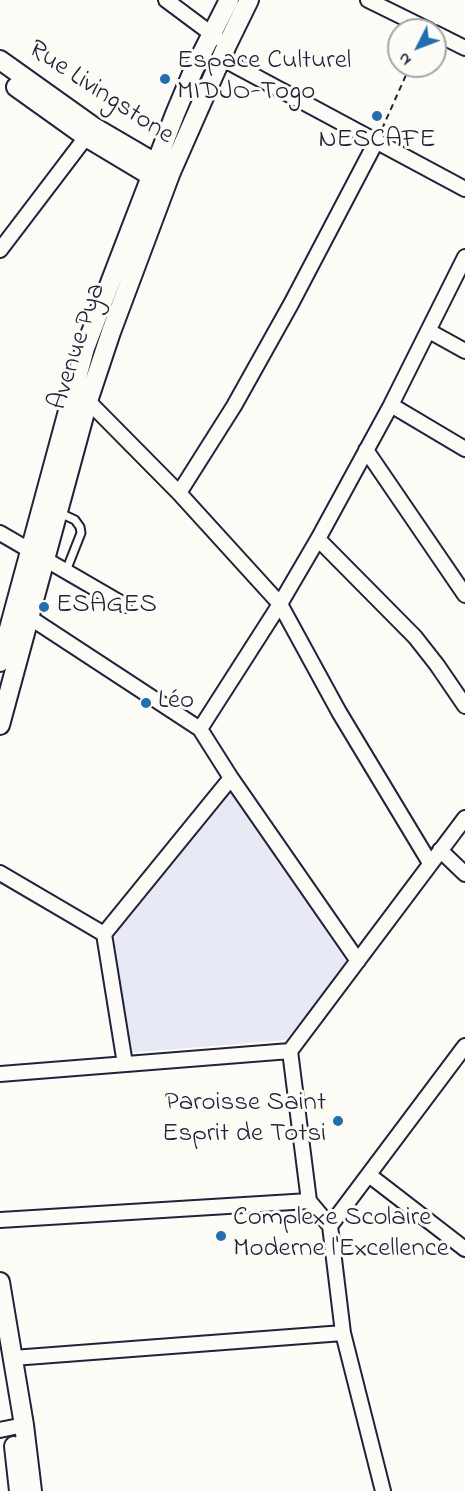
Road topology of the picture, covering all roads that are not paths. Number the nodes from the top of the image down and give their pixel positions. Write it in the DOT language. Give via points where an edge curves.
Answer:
graph roads {
  1 [pos="166,0"];
  2 [pos="229,0"];
  3 [pos="249,0"];
  4 [pos="368,0"];
  5 [pos="405,18"];
  6 [pos="447,39"];
  7 [pos="220,46"];
  8 [pos="465,48"];
  9 [pos="0,60"];
  10 [pos="0,75"];
  11 [pos="90,132"];
  12 [pos="377,140"];
  13 [pos="160,174"];
  14 [pos="465,189"];
  15 [pos="2,244"];
  16 [pos="465,257"];
  17 [pos="429,331"];
  18 [pos="465,351"];
  19 [pos="88,401"];
  20 [pos="391,405"];
  21 [pos="465,449"];
  22 [pos="366,450"];
  23 [pos="179,492"];
  24 [pos="49,509"];
  25 [pos="0,533"];
  26 [pos="318,539"];
  27 [pos="37,555"];
  28 [pos="66,571"];
  29 [pos="465,595"];
  30 [pos="280,604"];
  31 [pos="124,605"];
  32 [pos="29,617"];
  33 [pos="0,662"];
  34 [pos="465,706"];
  35 [pos="0,725"];
  36 [pos="200,729"];
  37 [pos="231,778"];
  38 [pos="465,818"];
  39 [pos="440,850"];
  40 [pos="430,863"];
  41 [pos="0,873"];
  42 [pos="465,874"];
  43 [pos="104,934"];
  44 [pos="357,961"];
  45 [pos="465,1046"];
  46 [pos="290,1051"];
  47 [pos="125,1064"];
  48 [pos="0,1074"];
  49 [pos="369,1174"];
  50 [pos="309,1201"];
  51 [pos="0,1220"];
  52 [pos="330,1226"];
  53 [pos="465,1249"];
  54 [pos="0,1282"];
  55 [pos="0,1331"];
  56 [pos="343,1333"];
  57 [pos="13,1358"];
  58 [pos="12,1427"];
  59 [pos="19,1491"];
  60 [pos="32,1491"];
  61 [pos="383,1491"];
  1 -- 7 [label="street"];
  2 -- 7 [label="main road, Avenue Pya"];
  3 -- 7 [label="main road, Avenue Pya"];
  4 -- 5 [label="street"];
  6 -- 8 [label="street"];
  7 -- 12 [label="street"];
  7 -- 13 [label="main road, Avenue Pya"];
  7 -- 13 [label="main road, Avenue Pya" via="193,71"];
  9 -- 11 [label="main road, Rue Livingstone"];
  10 -- 11 [label="main road, Rue Livingstone"];
  11 -- 13 [label="main road, Rue Livingstone"];
  11 -- 15 [label="street"];
  12 -- 14 [label="street"];
  12 -- 23 [label="street" via="234,406"];
  13 -- 19 [label="main road, Avenue Pya" via="132,273"];
  13 -- 24 [label="main road, Avenue Pya" via="85,348"];
  16 -- 17 [label="street"];
  17 -- 18 [label="street"];
  17 -- 20 [label="street"];
  19 -- 23 [label="street"];
  19 -- 24 [label="main road, Avenue Pya"];
  20 -- 21 [label="street"];
  20 -- 22 [label="street"];
  22 -- 26 [label="street"];
  22 -- 29 [label="street"];
  23 -- 30 [label="street"];
  24 -- 27 [label="main road, Avenue Pya"];
  24 -- 28 [label="lane" via="75,520 80,527"];
  25 -- 27 [label="street"];
  26 -- 30 [label="street"];
  26 -- 34 [label="street" via="415,637"];
  27 -- 28 [label="street"];
  27 -- 32 [label="main road, Avenue Pya"];
  27 -- 33 [label="main road, Avenue Pya"];
  28 -- 31 [label="street"];
  30 -- 36 [label="street"];
  30 -- 40 [label="street" via="355,741"];
  32 -- 35 [label="main road, Avenue Pya"];
  32 -- 36 [label="street"];
  36 -- 37 [label="street"];
  37 -- 43 [label="street"];
  37 -- 44 [label="street"];
  38 -- 39 [label="street"];
  39 -- 40 [label="street"];
  39 -- 42 [label="street"];
  40 -- 44 [label="street"];
  41 -- 43 [label="street"];
  43 -- 47 [label="street"];
  44 -- 46 [label="street"];
  45 -- 49 [label="street"];
  46 -- 47 [label="street"];
  46 -- 50 [label="street"];
  47 -- 48 [label="street"];
  49 -- 52 [label="street"];
  49 -- 53 [label="street"];
  50 -- 51 [label="street"];
  50 -- 52 [label="street"];
  52 -- 56 [label="street"];
  54 -- 57 [label="main road"];
  55 -- 58 [label="main road"];
  56 -- 57 [label="street"];
  56 -- 61 [label="street"];
  57 -- 58 [label="main road"];
  58 -- 59 [label="main road"];
  58 -- 60 [label="main road"];
}
